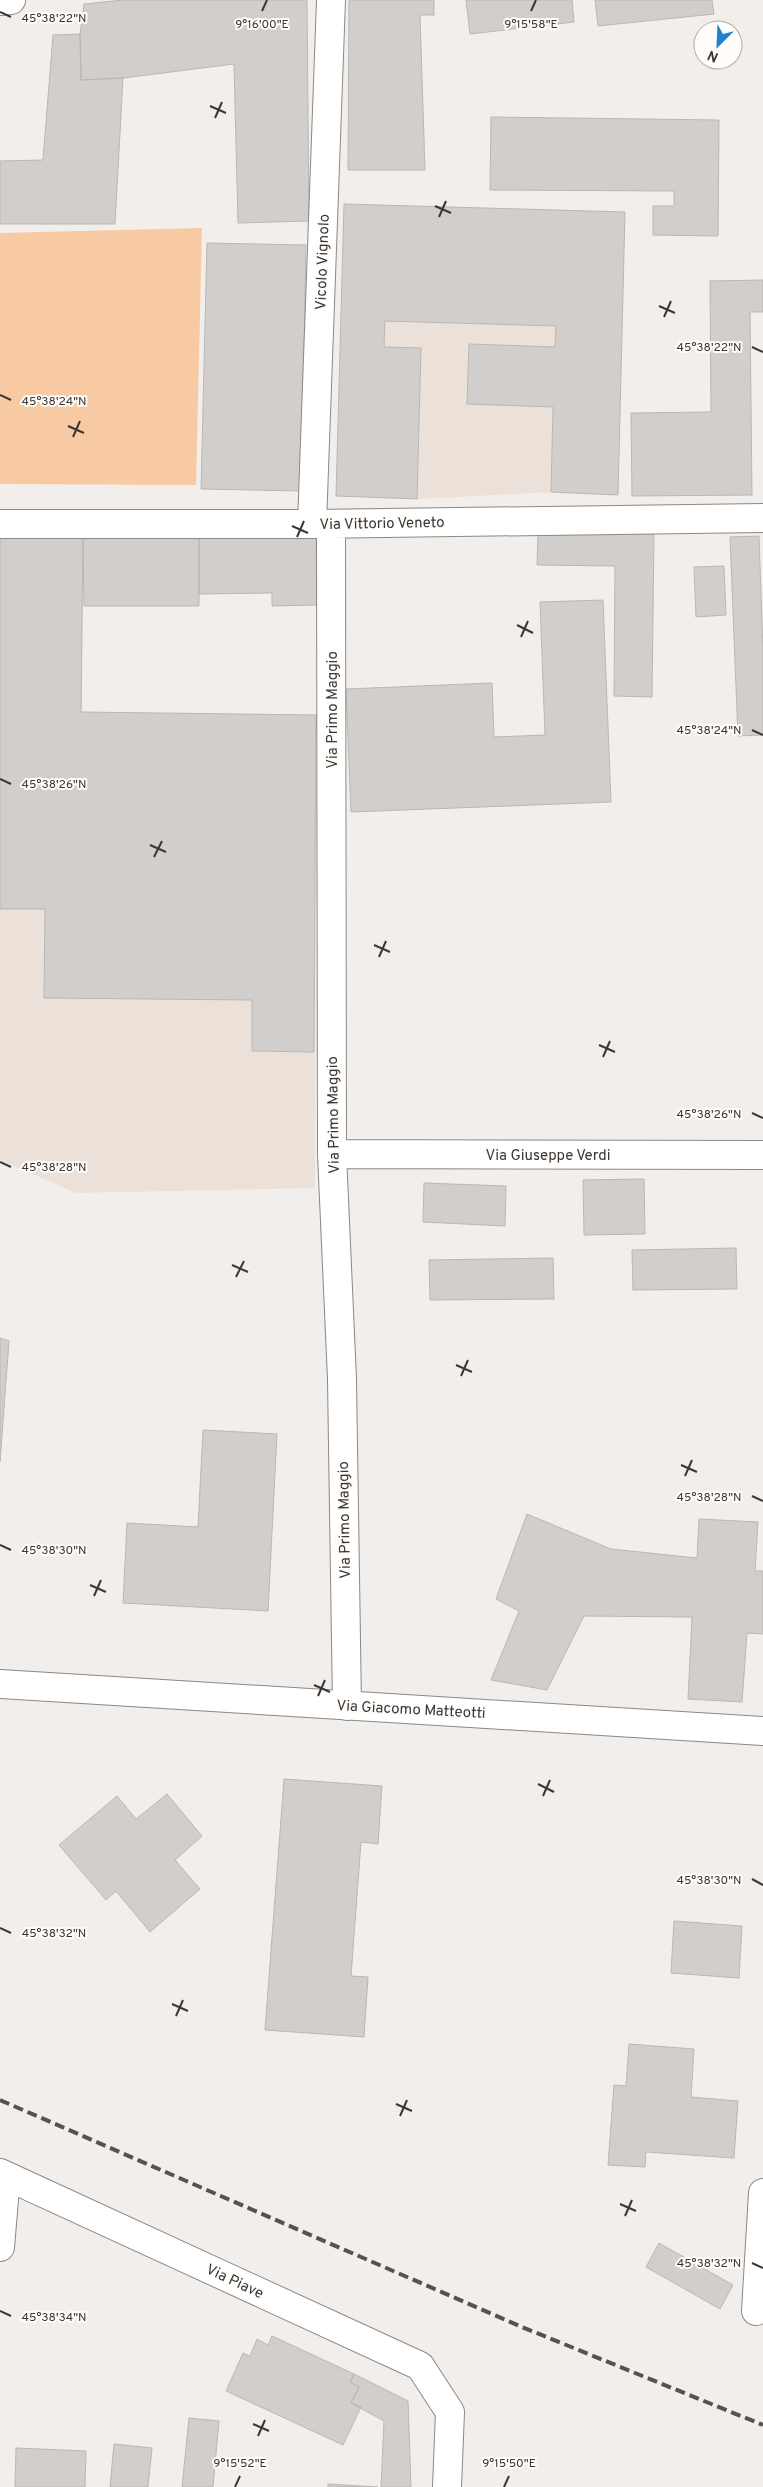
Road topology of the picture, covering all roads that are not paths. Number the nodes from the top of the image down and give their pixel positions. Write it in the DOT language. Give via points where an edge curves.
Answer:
graph roads {
  1 [pos="11,0"];
  2 [pos="331,0"];
  3 [pos="0,1"];
  4 [pos="763,518"];
  5 [pos="0,524"];
  6 [pos="322,524"];
  7 [pos="332,1154"];
  8 [pos="763,1155"];
  9 [pos="0,1684"];
  10 [pos="347,1706"];
  11 [pos="763,1731"];
  12 [pos="3,2175"];
  13 [pos="763,2193"];
  14 [pos="0,2246"];
  15 [pos="756,2311"];
  16 [pos="447,2487"];
  1 -- 3 [label="street"];
  2 -- 6 [label="street, Vicolo Vignolo"];
  4 -- 6 [label="street, Via Vittorio Veneto"];
  5 -- 6 [label="street, Via Vittorio Veneto"];
  6 -- 7 [label="street, Via Primo Maggio"];
  7 -- 8 [label="street, Via Giuseppe Verdi"];
  7 -- 10 [label="street, Via Primo Maggio" via="342,1379"];
  9 -- 10 [label="street, Via Giacomo Matteotti"];
  10 -- 11 [label="street, Via Giacomo Matteotti"];
  12 -- 14 [label="street"];
  12 -- 16 [label="street, Via Piave" via="420,2366 450,2412"];
  13 -- 15 [label="street"];
}
